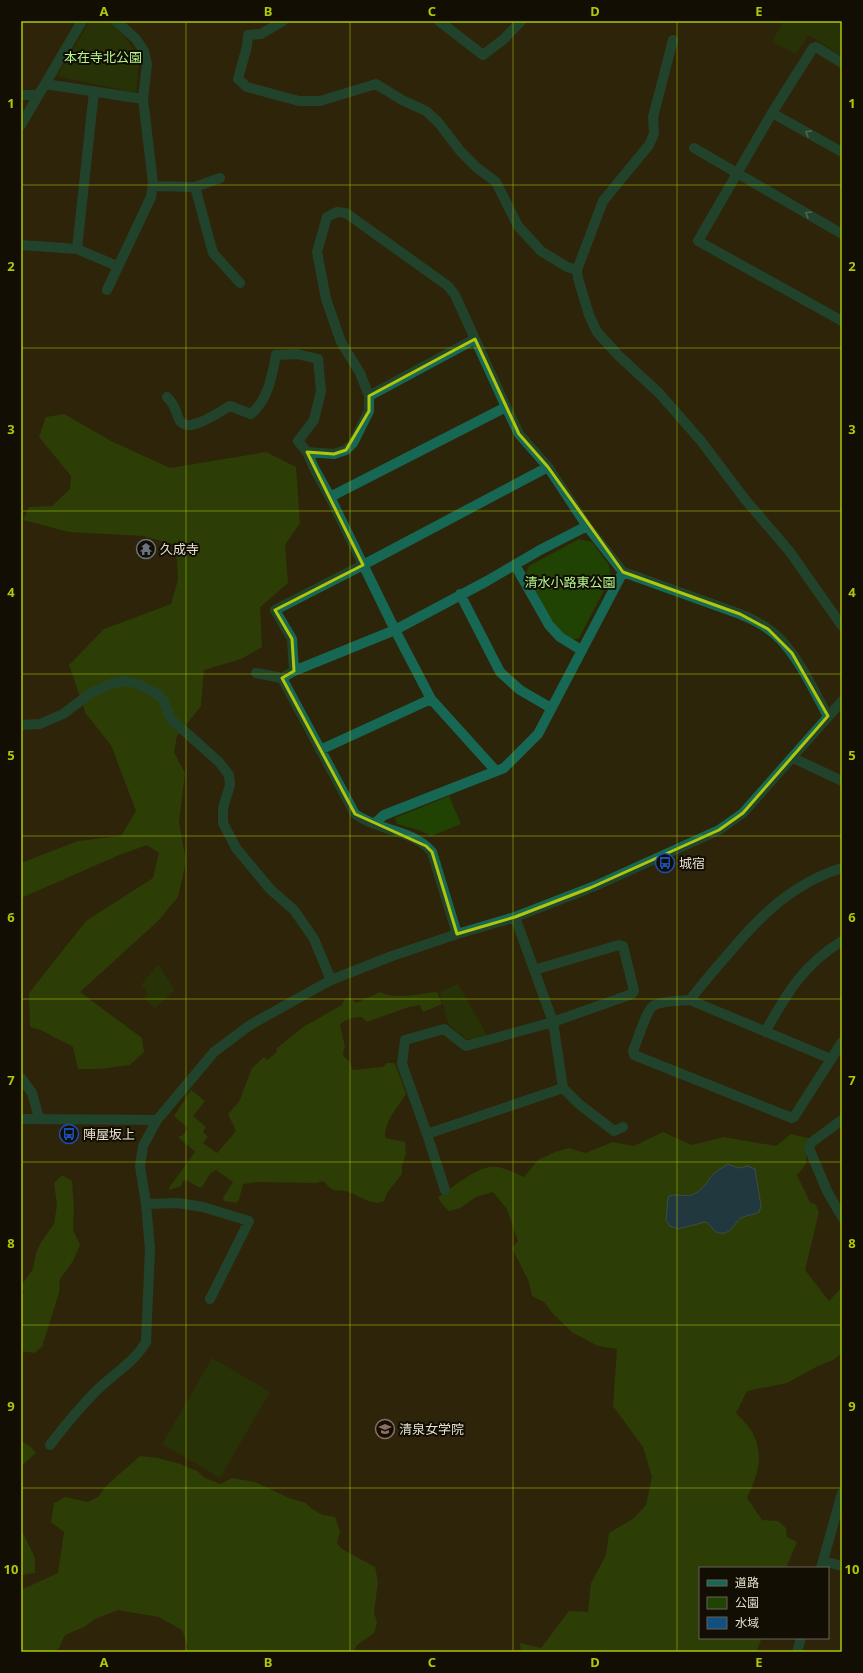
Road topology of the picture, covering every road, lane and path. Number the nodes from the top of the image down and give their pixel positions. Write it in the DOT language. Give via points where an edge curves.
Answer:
graph roads {
  1 [pos="82,21"];
  2 [pos="116,21"];
  3 [pos="282,21"];
  4 [pos="439,21"];
  5 [pos="520,21"];
  6 [pos="673,40"];
  7 [pos="842,63"];
  8 [pos="45,84"];
  9 [pos="94,91"];
  10 [pos="21,95"];
  11 [pos="38,95"];
  12 [pos="143,99"];
  13 [pos="772,113"];
  14 [pos="21,125"];
  15 [pos="694,148"];
  16 [pos="842,152"];
  17 [pos="738,174"];
  18 [pos="220,178"];
  19 [pos="153,186"];
  20 [pos="194,187"];
  21 [pos="842,234"];
  22 [pos="21,245"];
  23 [pos="77,249"];
  24 [pos="117,266"];
  25 [pos="577,270"];
  26 [pos="240,283"];
  27 [pos="107,290"];
  28 [pos="842,321"];
  29 [pos="476,339"];
  30 [pos="369,396"];
  31 [pos="167,397"];
  32 [pos="506,407"];
  33 [pos="307,452"];
  34 [pos="548,467"];
  35 [pos="330,497"];
  36 [pos="587,526"];
  37 [pos="363,565"];
  38 [pos="515,565"];
  39 [pos="623,572"];
  40 [pos="460,594"];
  41 [pos="842,626"];
  42 [pos="395,630"];
  43 [pos="581,650"];
  44 [pos="294,671"];
  45 [pos="256,673"];
  46 [pos="282,678"];
  47 [pos="431,699"];
  48 [pos="842,701"];
  49 [pos="551,708"];
  50 [pos="828,716"];
  51 [pos="21,725"];
  52 [pos="320,750"];
  53 [pos="793,758"];
  54 [pos="496,771"];
  55 [pos="842,781"];
  56 [pos="375,823"];
  57 [pos="842,868"];
  58 [pos="515,917"];
  59 [pos="457,934"];
  60 [pos="842,941"];
  61 [pos="534,970"];
  62 [pos="331,980"];
  63 [pos="690,1000"];
  64 [pos="553,1022"];
  65 [pos="765,1032"];
  66 [pos="842,1042"];
  67 [pos="831,1059"];
  68 [pos="21,1078"];
  69 [pos="563,1088"];
  70 [pos="39,1118"];
  71 [pos="21,1119"];
  72 [pos="157,1120"];
  73 [pos="842,1120"];
  74 [pos="623,1128"];
  75 [pos="427,1134"];
  76 [pos="445,1190"];
  77 [pos="146,1204"];
  78 [pos="842,1217"];
  79 [pos="210,1299"];
  80 [pos="50,1445"];
  81 [pos="842,1493"];
  82 [pos="822,1564"];
  83 [pos="842,1566"];
  84 [pos="801,1639"];
  85 [pos="797,1652"];
  1 -- 8 [label="street"];
  2 -- 12 [label="street" via="136,39 144,51 147,64"];
  3 -- 25 [label="street" via="261,34 248,35 238,79 247,87 299,101 320,101 376,84 426,111 461,152 496,182 518,226 541,251 567,267"];
  4 -- 5 [label="street" via="483,55 504,39"];
  6 -- 25 [label="street" via="653,117 654,134 649,144 603,201"];
  7 -- 13 [label="street" via="816,47 813,48"];
  8 -- 9 [label="street"];
  8 -- 11 [label="street"];
  9 -- 12 [label="street"];
  9 -- 23 [label="street"];
  10 -- 11 [label="street"];
  11 -- 14 [label="street"];
  12 -- 19 [label="street"];
  16 -- 13 [label="street, one-way"];
  13 -- 17 [label="street"];
  15 -- 17 [label="street"];
  21 -- 17 [label="street, one-way"];
  17 -- 28 [label="street" via="698,241"];
  18 -- 20 [label="street"];
  19 -- 20 [label="street"];
  19 -- 24 [label="street" via="151,197"];
  20 -- 26 [label="street" via="213,253"];
  22 -- 23 [label="street"];
  23 -- 24 [label="street"];
  24 -- 27 [label="street"];
  25 -- 41 [label="street" via="589,314 597,332 659,393 701,441 744,498 790,552"];
  29 -- 30 [label="street"];
  29 -- 30 [label="street" via="456,295 448,286 346,213 337,212 327,217 318,252 326,299 341,342 360,373"];
  29 -- 32 [label="street"];
  30 -- 33 [label="street" via="369,411 353,443 346,450 334,454"];
  31 -- 33 [label="street" via="175,404 180,420 185,425 193,426 230,406 251,414 259,407 271,380 276,355 297,354 318,359 321,391 314,420 298,441"];
  32 -- 34 [label="street" via="519,434"];
  32 -- 35 [label="street"];
  33 -- 35 [label="street"];
  34 -- 36 [label="street"];
  34 -- 37 [label="street"];
  35 -- 37 [label="street"];
  36 -- 38 [label="street"];
  36 -- 39 [label="street"];
  37 -- 42 [label="street"];
  37 -- 44 [label="street" via="275,610 292,639"];
  38 -- 40 [label="street"];
  38 -- 43 [label="street" via="549,625 560,637"];
  39 -- 43 [label="street"];
  39 -- 50 [label="street" via="740,614 768,629 792,654"];
  40 -- 42 [label="street"];
  40 -- 49 [label="street" via="500,672 520,690"];
  42 -- 44 [label="street"];
  42 -- 47 [label="street"];
  43 -- 49 [label="street"];
  44 -- 46 [label="street"];
  45 -- 46 [label="street"];
  46 -- 52 [label="street"];
  47 -- 52 [label="street"];
  47 -- 54 [label="street"];
  48 -- 50 [label="street"];
  49 -- 54 [label="street" via="538,734 504,768"];
  50 -- 53 [label="street"];
  51 -- 62 [label="street" via="40,724 63,714 91,693 113,683 126,681 138,684 159,695 171,719 220,762 228,775 230,784 223,808 223,824 236,848 270,889 294,910 314,939"];
  52 -- 56 [label="street" via="355,814 364,821"];
  53 -- 55 [label="street"];
  53 -- 58 [label="street" via="743,813 719,830 595,886"];
  54 -- 56 [label="street" via="384,815"];
  56 -- 59 [label="street" via="419,841 432,852"];
  57 -- 63 [label="street" via="819,877 782,898 762,916"];
  58 -- 59 [label="street"];
  58 -- 61 [label="street"];
  59 -- 62 [label="street"];
  60 -- 65 [label="street" via="806,968 784,998"];
  61 -- 64 [label="street"];
  61 -- 64 [label="street" via="619,945 623,946 634,991 632,994"];
  62 -- 72 [label="street" via="250,1025 214,1052"];
  63 -- 65 [label="street"];
  63 -- 67 [label="street" via="653,1006 633,1052 634,1055 792,1118"];
  64 -- 69 [label="street"];
  64 -- 75 [label="street" via="466,1046 444,1029 405,1040 402,1064"];
  65 -- 67 [label="street"];
  66 -- 67 [label="street"];
  68 -- 70 [label="street" via="32,1093"];
  69 -- 74 [label="street" via="614,1131"];
  69 -- 75 [label="street"];
  70 -- 71 [label="street"];
  70 -- 72 [label="street"];
  72 -- 77 [label="street" via="143,1146 140,1166"];
  73 -- 78 [label="street" via="812,1142 809,1148 827,1191"];
  75 -- 76 [label="street"];
  77 -- 79 [label="street" via="178,1203 203,1207 249,1221"];
  77 -- 80 [label="street" via="150,1249 146,1342 139,1354 71,1416"];
  81 -- 82 [label="street"];
  82 -- 83 [label="street"];
  84 -- 85 [label="street"];
}
